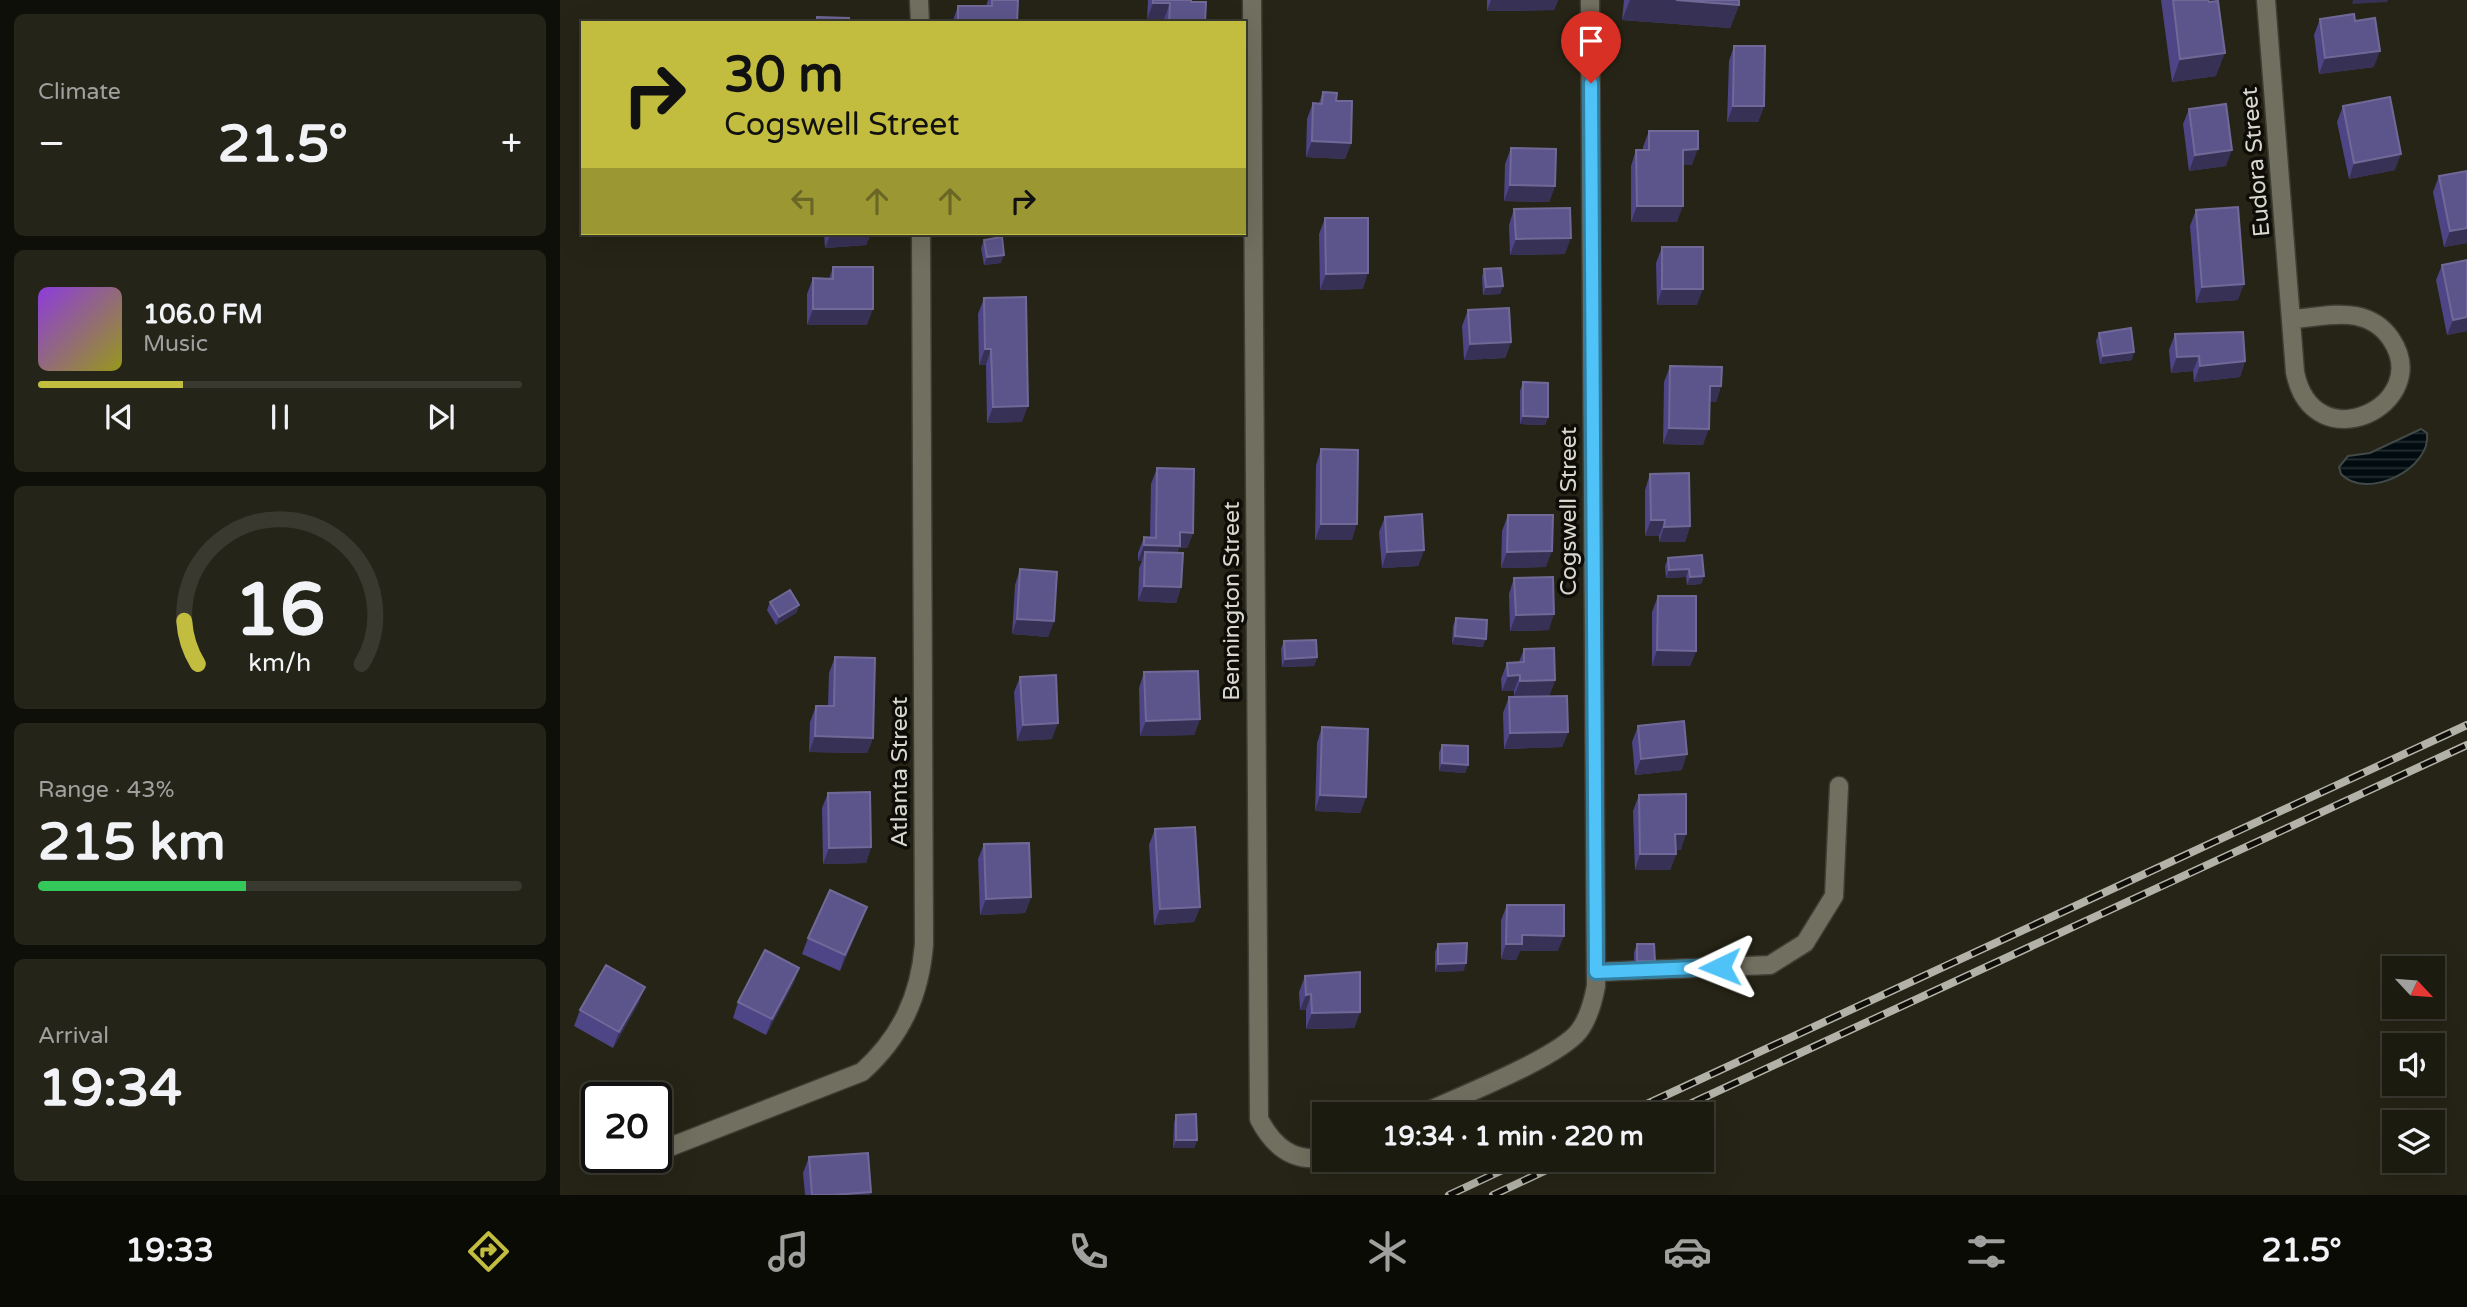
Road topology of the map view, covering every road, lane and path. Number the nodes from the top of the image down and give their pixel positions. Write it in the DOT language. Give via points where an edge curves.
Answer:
graph roads {
  1 [pos="919,0"];
  2 [pos="1252,0"];
  3 [pos="1590,0"];
  4 [pos="2266,0"];
  5 [pos="920,21"];
  6 [pos="920,235"];
  7 [pos="2292,320"];
  8 [pos="1839,786"];
  9 [pos="1596,972"];
  10 [pos="1447,1102"];
  11 [pos="672,1146"];
  12 [pos="1312,1158"];
  1 -- 5 [label="street"];
  2 -- 12 [label="street, Bennington Street" via="1259,1119 1269,1138 1284,1150"];
  3 -- 9 [label="street, Cogswell Street"];
  4 -- 7 [label="street, Eudora Street"];
  6 -- 11 [label="street, Atlanta Street" via="924,944 914,1000 882,1054 862,1072"];
  7 -- 7 [label="street, Eudora Street" via="2297,383 2309,403 2329,416 2354,419 2386,401 2398,379 2398,355 2377,324 2355,316"];
  8 -- 9 [label="street" via="1834,896 1805,943 1770,965"];
  9 -- 10 [label="street, Cogswell Street" via="1593,1003 1578,1033 1557,1050"];
}
